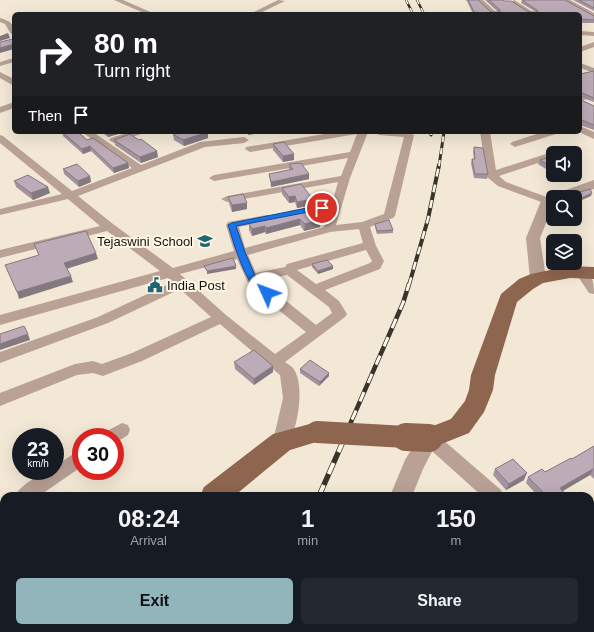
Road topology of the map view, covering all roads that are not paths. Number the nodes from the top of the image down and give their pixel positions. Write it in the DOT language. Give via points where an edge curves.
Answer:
graph roads {
  1 [pos="118,0"];
  2 [pos="281,0"];
  3 [pos="479,0"];
  4 [pos="565,0"];
  5 [pos="514,2"];
  6 [pos="147,12"];
  7 [pos="257,12"];
  8 [pos="493,12"];
  9 [pos="529,12"];
  10 [pos="594,16"];
  11 [pos="0,20"];
  12 [pos="12,29"];
  13 [pos="582,33"];
  14 [pos="594,34"];
  15 [pos="594,44"];
  16 [pos="582,49"];
  17 [pos="12,61"];
  18 [pos="582,61"];
  19 [pos="0,64"];
  20 [pos="594,71"];
  21 [pos="0,74"];
  22 [pos="12,80"];
  23 [pos="594,94"];
  24 [pos="582,101"];
  25 [pos="12,107"];
  26 [pos="0,110"];
  27 [pos="582,130"];
  28 [pos="90,134"];
  29 [pos="132,134"];
  30 [pos="291,134"];
  31 [pos="341,134"];
  32 [pos="362,134"];
  33 [pos="406,134"];
  34 [pos="485,134"];
  35 [pos="545,134"];
  36 [pos="243,136"];
  37 [pos="594,136"];
  38 [pos="0,138"];
  39 [pos="296,141"];
  40 [pos="104,144"];
  41 [pos="515,144"];
  42 [pos="354,154"];
  43 [pos="546,157"];
  44 [pos="254,159"];
  45 [pos="139,168"];
  46 [pos="491,175"];
  47 [pos="214,178"];
  48 [pos="345,178"];
  49 [pos="594,184"];
  50 [pos="578,190"];
  51 [pos="72,196"];
  52 [pos="546,197"];
  53 [pos="227,199"];
  54 [pos="336,205"];
  55 [pos="0,212"];
  56 [pos="546,213"];
  57 [pos="364,224"];
  58 [pos="109,227"];
  59 [pos="329,229"];
  60 [pos="370,246"];
  61 [pos="240,252"];
  62 [pos="0,254"];
  63 [pos="289,270"];
  64 [pos="588,273"];
  65 [pos="176,278"];
  66 [pos="252,278"];
  67 [pos="538,278"];
  68 [pos="315,289"];
  69 [pos="594,290"];
  70 [pos="221,318"];
  71 [pos="0,320"];
  72 [pos="315,332"];
  73 [pos="0,358"];
  74 [pos="275,362"];
  75 [pos="0,400"];
  76 [pos="429,438"];
  77 [pos="282,441"];
  78 [pos="72,464"];
  79 [pos="30,492"];
  80 [pos="219,492"];
  81 [pos="403,492"];
  82 [pos="490,492"];
  1 -- 6 [label="street"];
  2 -- 7 [label="street"];
  3 -- 8 [label="street"];
  4 -- 10 [label="street"];
  5 -- 9 [label="street"];
  11 -- 12 [label="street" via="8,23"];
  13 -- 14 [label="street"];
  15 -- 16 [label="street"];
  17 -- 19 [label="street"];
  18 -- 20 [label="street"];
  21 -- 22 [label="street"];
  23 -- 24 [label="street"];
  25 -- 26 [label="street"];
  27 -- 37 [label="street"];
  28 -- 40 [label="street"];
  29 -- 40 [label="street"];
  30 -- 39 [label="street"];
  31 -- 39 [label="street"];
  32 -- 42 [label="street"];
  33 -- 57 [label="street" via="389,216"];
  34 -- 46 [label="street"];
  35 -- 41 [label="street"];
  36 -- 44 [label="street"];
  36 -- 45 [label="street" via="203,144"];
  38 -- 51 [label="street"];
  39 -- 44 [label="street"];
  40 -- 45 [label="street"];
  42 -- 44 [label="street"];
  42 -- 48 [label="street"];
  43 -- 46 [label="street"];
  44 -- 47 [label="street"];
  45 -- 51 [label="street"];
  46 -- 52 [label="street" via="502,184"];
  48 -- 53 [label="street"];
  48 -- 54 [label="street"];
  49 -- 50 [label="street"];
  51 -- 55 [label="street"];
  51 -- 58 [label="street"];
  54 -- 59 [label="street"];
  54 -- 61 [label="street" via="232,225"];
  56 -- 67 [label="street" via="533,238"];
  57 -- 59 [label="street"];
  57 -- 60 [label="street"];
  58 -- 62 [label="street"];
  58 -- 65 [label="street"];
  59 -- 61 [label="street"];
  60 -- 63 [label="street" via="362,246"];
  60 -- 68 [label="street" via="378,261 375,266"];
  61 -- 65 [label="street"];
  61 -- 66 [label="street"];
  63 -- 66 [label="street"];
  63 -- 68 [label="street"];
  64 -- 67 [label="main road" via="570,272"];
  64 -- 69 [label="street"];
  65 -- 70 [label="street"];
  65 -- 71 [label="street"];
  65 -- 73 [label="street" via="103,320"];
  66 -- 72 [label="street" via="255,284"];
  67 -- 76 [label="main road" via="508,299 475,405 460,426"];
  68 -- 72 [label="street" via="334,304 340,314"];
  70 -- 74 [label="street"];
  70 -- 75 [label="street" via="137,358 103,370 93,367 75,370"];
  72 -- 74 [label="street"];
  74 -- 77 [label="street" via="287,372 292,391"];
  76 -- 77 [label="main road, bridge" via="317,432"];
  76 -- 81 [label="street"];
  76 -- 82 [label="street"];
  77 -- 80 [label="main road"];
  78 -- 79 [label="street"];
}
